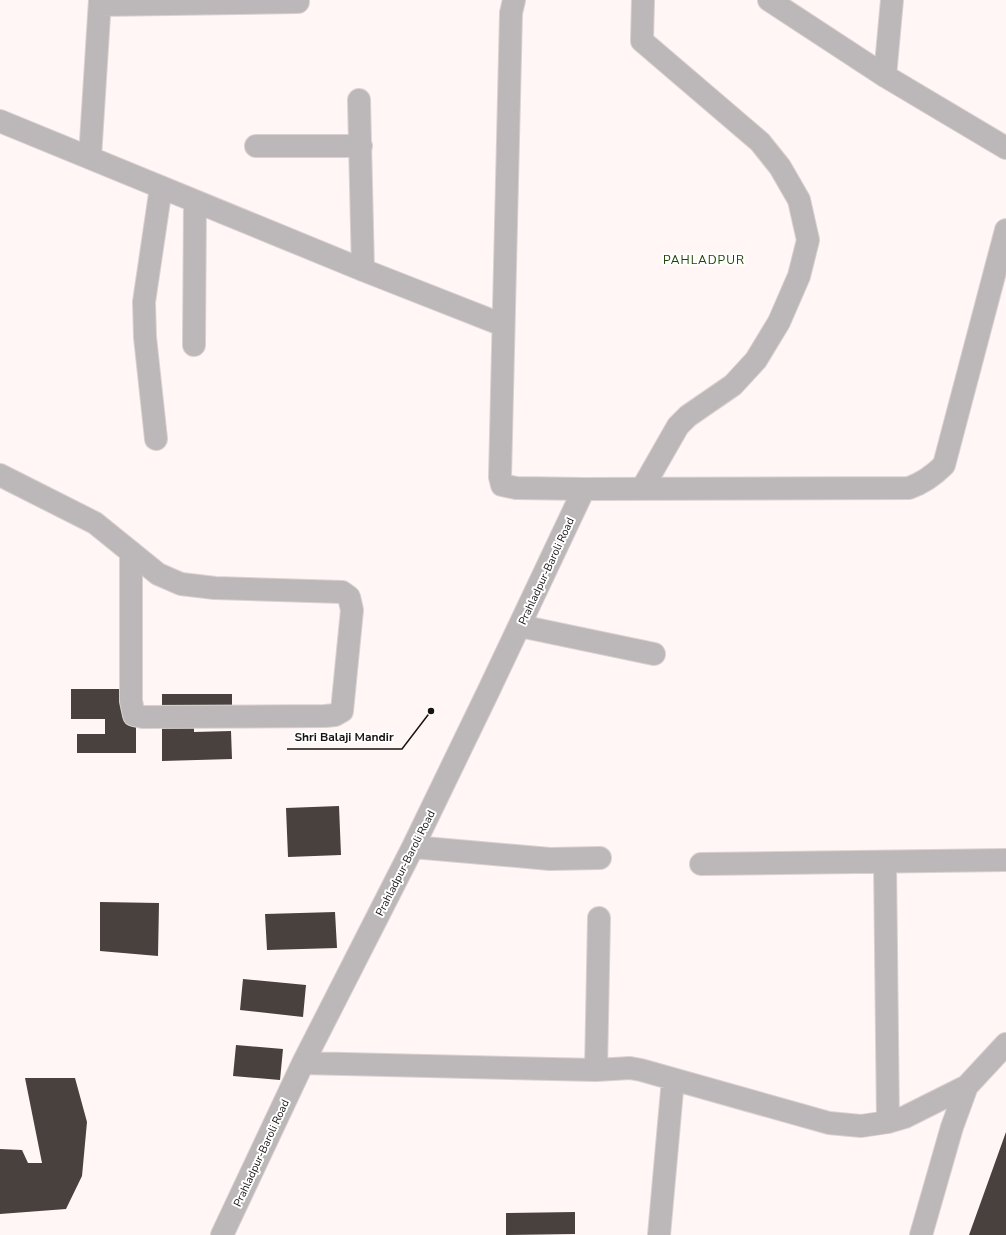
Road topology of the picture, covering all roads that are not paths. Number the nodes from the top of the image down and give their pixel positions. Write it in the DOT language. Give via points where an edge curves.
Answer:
graph roads {
  1 [pos="514,0"];
  2 [pos="642,0"];
  3 [pos="769,0"];
  4 [pos="892,0"];
  5 [pos="100,2"];
  6 [pos="298,2"];
  7 [pos="885,76"];
  8 [pos="359,100"];
  9 [pos="0,121"];
  10 [pos="256,146"];
  11 [pos="361,146"];
  12 [pos="1006,148"];
  13 [pos="90,157"];
  14 [pos="162,187"];
  15 [pos="195,201"];
  16 [pos="1006,230"];
  17 [pos="364,270"];
  18 [pos="503,325"];
  19 [pos="194,345"];
  20 [pos="156,439"];
  21 [pos="0,475"];
  22 [pos="584,489"];
  23 [pos="642,489"];
  24 [pos="131,552"];
  25 [pos="520,626"];
  26 [pos="654,654"];
  27 [pos="413,848"];
  28 [pos="600,858"];
  29 [pos="1006,860"];
  30 [pos="885,862"];
  31 [pos="701,864"];
  32 [pos="599,918"];
  33 [pos="1006,1044"];
  34 [pos="303,1063"];
  35 [pos="596,1070"];
  36 [pos="673,1080"];
  37 [pos="967,1086"];
  38 [pos="888,1122"];
  39 [pos="222,1235"];
  40 [pos="659,1235"];
  41 [pos="921,1235"];
  1 -- 18 [label="street" via="511,13"];
  2 -- 23 [label="street" via="642,41 760,142 780,167 799,200 808,240 799,276 779,322 756,360 733,385 688,416 678,426"];
  3 -- 7 [label="street"];
  4 -- 7 [label="street"];
  5 -- 6 [label="street"];
  5 -- 13 [label="street"];
  7 -- 12 [label="street"];
  8 -- 11 [label="street"];
  9 -- 13 [label="street"];
  10 -- 11 [label="street"];
  11 -- 17 [label="street"];
  13 -- 14 [label="street"];
  14 -- 15 [label="street"];
  14 -- 20 [label="street" via="144,302 145,337"];
  15 -- 17 [label="street"];
  15 -- 19 [label="street"];
  16 -- 23 [label="street" via="944,465 933,476 909,488"];
  17 -- 18 [label="street"];
  18 -- 22 [label="street" via="500,477 502,485 516,488"];
  21 -- 24 [label="street" via="95,523"];
  22 -- 23 [label="street"];
  22 -- 25 [label="street, Prahladpur-Baroli Road"];
  24 -- 24 [label="street" via="158,574 181,584 215,588 342,592 348,598 352,610 342,711 336,715 325,716 134,715 131,701"];
  25 -- 26 [label="street"];
  25 -- 27 [label="street, Prahladpur-Baroli Road"];
  27 -- 28 [label="street" via="550,859"];
  27 -- 34 [label="street, Prahladpur-Baroli Road"];
  29 -- 30 [label="street"];
  30 -- 31 [label="street"];
  30 -- 38 [label="street"];
  32 -- 35 [label="street"];
  33 -- 37 [label="street"];
  34 -- 35 [label="street"];
  34 -- 39 [label="street, Prahladpur-Baroli Road"];
  35 -- 36 [label="street" via="630,1068"];
  36 -- 38 [label="street" via="829,1123 861,1126"];
  36 -- 40 [label="street"];
  37 -- 38 [label="street" via="905,1117"];
  37 -- 41 [label="street" via="952,1127"];
}
